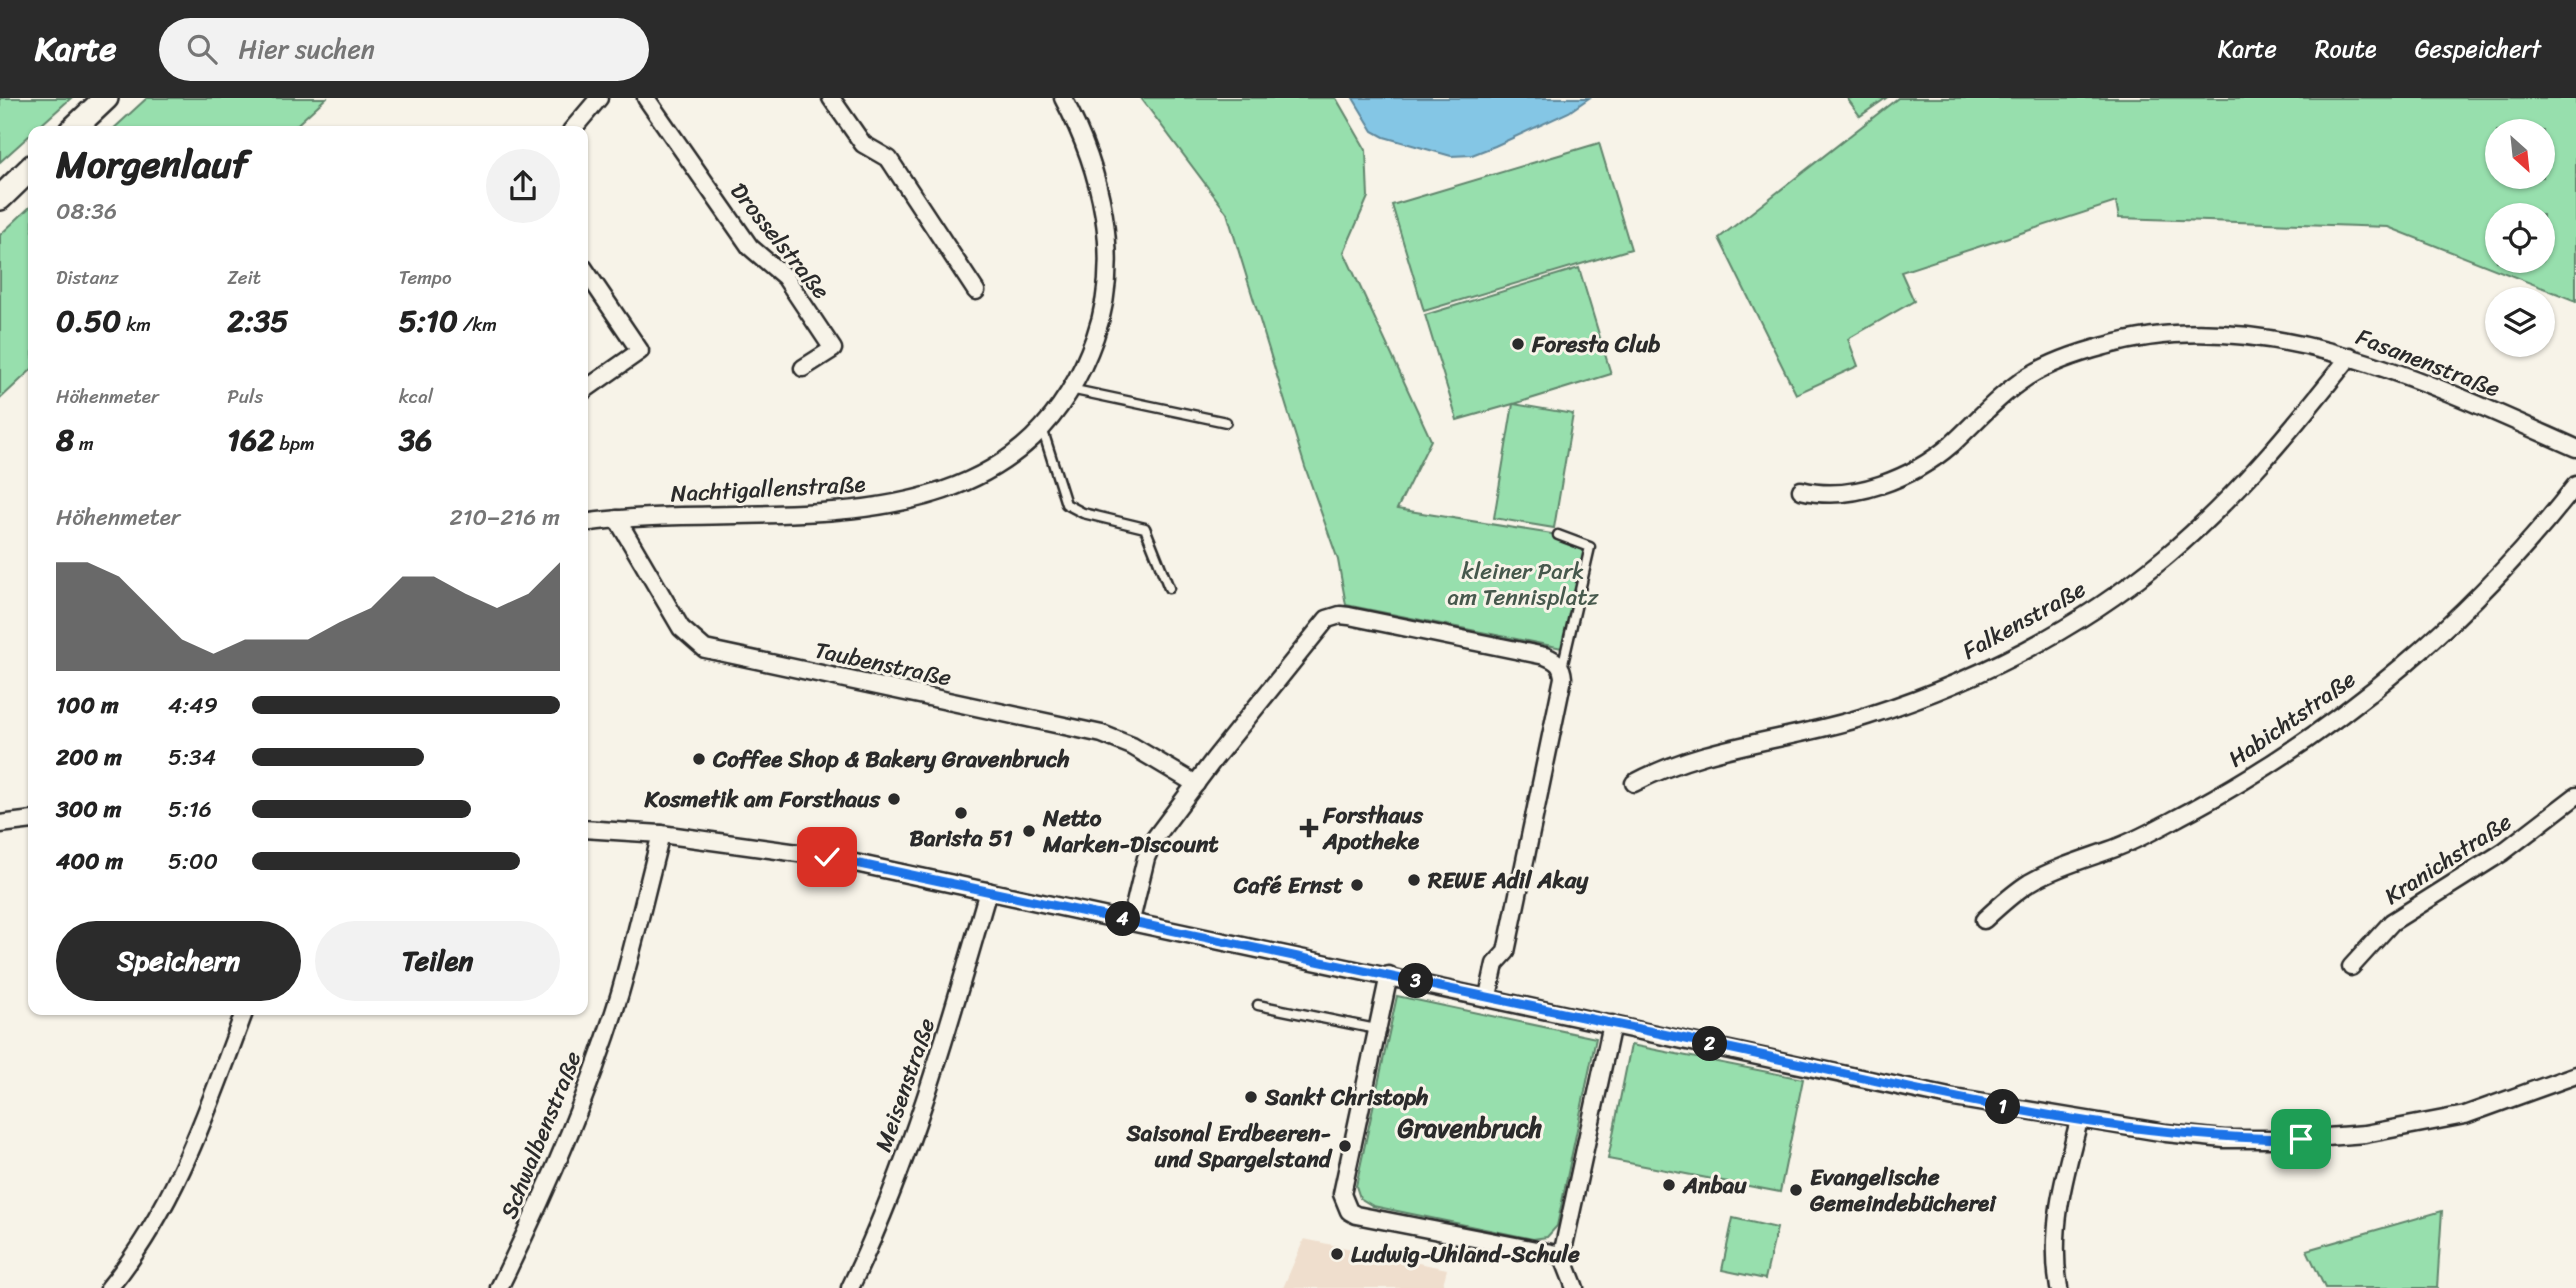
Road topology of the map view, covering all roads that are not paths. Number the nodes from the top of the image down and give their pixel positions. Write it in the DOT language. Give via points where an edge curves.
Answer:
graph roads {
  1 [pos="106,98"];
  2 [pos="599,98"];
  3 [pos="646,98"];
  4 [pos="831,98"];
  5 [pos="1063,98"];
  6 [pos="76,126"];
  7 [pos="575,126"];
  8 [pos="28,171"];
  9 [pos="0,198"];
  10 [pos="588,274"];
  11 [pos="976,291"];
  12 [pos="2350,356"];
  13 [pos="803,368"];
  14 [pos="588,387"];
  15 [pos="1070,389"];
  16 [pos="1226,422"];
  17 [pos="1042,428"];
  18 [pos="2576,448"];
  19 [pos="2576,485"];
  20 [pos="1801,490"];
  21 [pos="617,519"];
  22 [pos="588,522"];
  23 [pos="1558,535"];
  24 [pos="1168,588"];
  25 [pos="1562,668"];
  26 [pos="1634,783"];
  27 [pos="1196,784"];
  28 [pos="2576,796"];
  29 [pos="28,821"];
  30 [pos="0,824"];
  31 [pos="588,830"];
  32 [pos="661,834"];
  33 [pos="988,891"];
  34 [pos="1131,920"];
  35 [pos="1984,920"];
  36 [pos="2351,967"];
  37 [pos="1389,975"];
  38 [pos="1488,996"];
  39 [pos="1258,1005"];
  40 [pos="243,1015"];
  41 [pos="1612,1024"];
  42 [pos="1376,1029"];
  43 [pos="2576,1075"];
  44 [pos="2079,1121"];
  45 [pos="1562,1255"];
  46 [pos="109,1288"];
  47 [pos="499,1288"];
  48 [pos="850,1288"];
  49 [pos="1574,1288"];
  50 [pos="2059,1288"];
  1 -- 6 [label="main road"];
  2 -- 7 [label="street"];
  3 -- 13 [label="street, Drosselstraße" via="750,247 785,277 833,349"];
  4 -- 11 [label="street" via="863,144 889,159"];
  5 -- 15 [label="street, Nachtigallenstraße" via="1091,159 1103,205 1107,268 1098,327"];
  8 -- 9 [label="main road"];
  10 -- 14 [label="street" via="640,351"];
  12 -- 18 [label="street, Fasanenstraße" via="2415,377"];
  12 -- 20 [label="street, Fasanenstraße" via="2287,343 2203,334 2108,345 2028,377 2001,396 1941,454 1913,470 1848,494"];
  12 -- 26 [label="street, Falkenstraße" via="2289,433 2192,534 2134,582 2067,626 1912,701 1827,728 1697,755"];
  15 -- 16 [label="lane"];
  15 -- 17 [label="street, Nachtigallenstraße"];
  17 -- 21 [label="street, Nachtigallenstraße" via="1017,451 978,475 896,504 829,514"];
  17 -- 24 [label="lane" via="1066,504 1083,513 1145,528"];
  19 -- 35 [label="street, Habichtstraße" via="2520,553 2413,660 2313,737 2192,810 2122,845 2030,882"];
  21 -- 22 [label="street, Nachtigallenstraße"];
  21 -- 27 [label="street, Taubenstraße" via="681,628 705,649 1102,734"];
  23 -- 25 [label="lane" via="1590,547"];
  25 -- 27 [label="street" via="1545,656 1332,616"];
  25 -- 38 [label="street" via="1548,760 1506,952 1495,964"];
  27 -- 34 [label="street" via="1155,838"];
  28 -- 36 [label="street, Kranichstraße" via="2503,852 2392,922"];
  29 -- 30 [label="street"];
  31 -- 32 [label="street"];
  32 -- 33 [label="street" via="827,857"];
  32 -- 47 [label="street, Schwalbenstraße" via="601,1050 565,1145"];
  33 -- 34 [label="street"];
  33 -- 48 [label="street, Meisenstraße" via="932,1084 894,1189"];
  34 -- 37 [label="street"];
  37 -- 38 [label="street"];
  37 -- 42 [label="street"];
  38 -- 41 [label="street"];
  39 -- 42 [label="lane"];
  40 -- 46 [label="street" via="188,1157 156,1217"];
  41 -- 44 [label="street"];
  41 -- 45 [label="street"];
  42 -- 45 [label="street" via="1342,1194 1349,1211"];
  43 -- 44 [label="street" via="2465,1115 2365,1134 2224,1139"];
  44 -- 50 [label="street" via="2055,1221 2053,1255"];
  45 -- 49 [label="street"];
}
